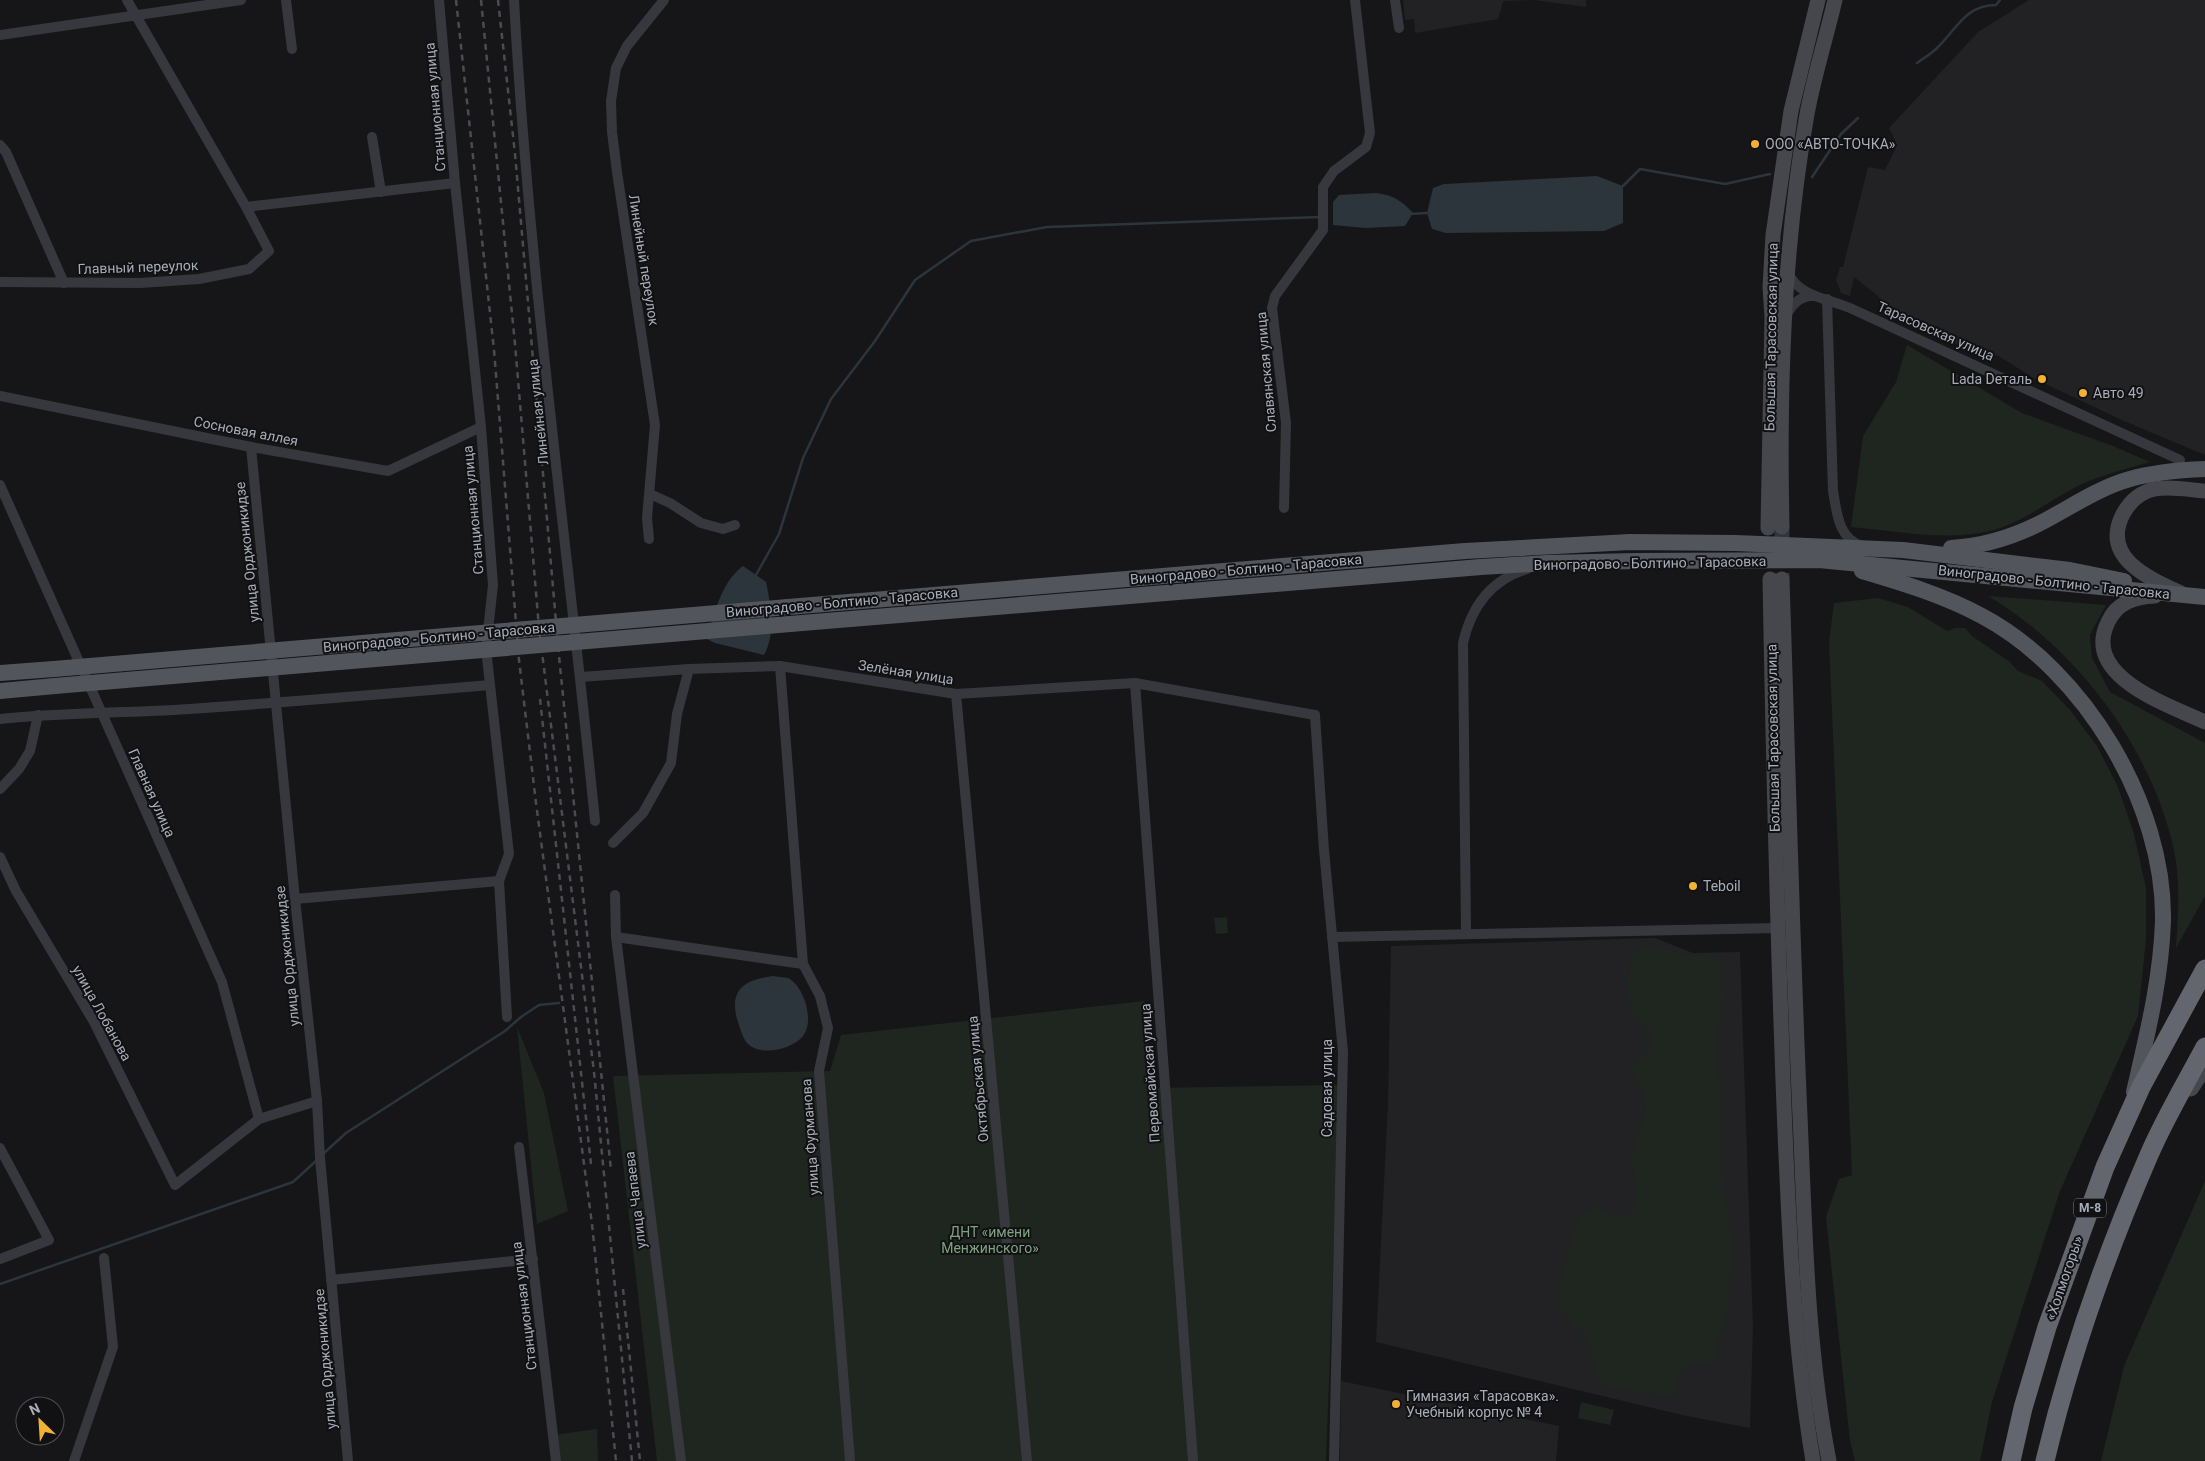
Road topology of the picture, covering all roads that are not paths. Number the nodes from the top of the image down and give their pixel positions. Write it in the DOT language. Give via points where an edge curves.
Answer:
graph roads {
  1 [pos="127,0"];
  2 [pos="241,0"];
  3 [pos="286,0"];
  4 [pos="439,0"];
  5 [pos="514,0"];
  6 [pos="664,0"];
  7 [pos="1355,0"];
  8 [pos="1395,0"];
  9 [pos="1818,0"];
  10 [pos="1835,0"];
  11 [pos="137,16"];
  12 [pos="1399,28"];
  13 [pos="0,35"];
  14 [pos="292,49"];
  15 [pos="372,136"];
  16 [pos="0,145"];
  17 [pos="455,183"];
  18 [pos="381,192"];
  19 [pos="246,207"];
  20 [pos="1787,269"];
  21 [pos="0,282"];
  22 [pos="64,283"];
  23 [pos="1814,296"];
  24 [pos="1827,299"];
  25 [pos="1786,315"];
  26 [pos="0,396"];
  27 [pos="480,427"];
  28 [pos="251,447"];
  29 [pos="2180,460"];
  30 [pos="2205,469"];
  31 [pos="0,485"];
  32 [pos="2205,491"];
  33 [pos="650,494"];
  34 [pos="1284,508"];
  35 [pos="735,525"];
  36 [pos="649,539"];
  37 [pos="1868,548"];
  38 [pos="1903,550"];
  39 [pos="1819,560"];
  40 [pos="1547,563"];
  41 [pos="1776,579"];
  42 [pos="2187,595"];
  43 [pos="2205,597"];
  44 [pos="780,666"];
  45 [pos="688,669"];
  46 [pos="0,673"];
  47 [pos="581,677"];
  48 [pos="1135,683"];
  49 [pos="490,685"];
  50 [pos="0,691"];
  51 [pos="956,694"];
  52 [pos="276,703"];
  53 [pos="102,714"];
  54 [pos="38,715"];
  55 [pos="1314,715"];
  56 [pos="0,719"];
  57 [pos="2205,722"];
  58 [pos="0,789"];
  59 [pos="594,821"];
  60 [pos="613,843"];
  61 [pos="0,856"];
  62 [pos="498,881"];
  63 [pos="615,896"];
  64 [pos="1784,896"];
  65 [pos="295,899"];
  66 [pos="1778,928"];
  67 [pos="1466,934"];
  68 [pos="616,937"];
  69 [pos="1332,937"];
  70 [pos="803,964"];
  71 [pos="2205,969"];
  72 [pos="507,1017"];
  73 [pos="2205,1047"];
  74 [pos="2205,1068"];
  75 [pos="317,1101"];
  76 [pos="2129,1113"];
  77 [pos="258,1120"];
  78 [pos="519,1147"];
  79 [pos="0,1148"];
  80 [pos="2150,1153"];
  81 [pos="104,1258"];
  82 [pos="0,1259"];
  83 [pos="533,1259"];
  84 [pos="331,1280"];
  85 [pos="74,1461"];
  86 [pos="348,1461"];
  87 [pos="556,1461"];
  88 [pos="680,1461"];
  89 [pos="850,1461"];
  90 [pos="1027,1461"];
  91 [pos="1193,1461"];
  92 [pos="1334,1461"];
  93 [pos="1814,1461"];
  94 [pos="1829,1461"];
  95 [pos="2011,1461"];
  96 [pos="2045,1461"];
  1 -- 11 [label="street"];
  2 -- 11 [label="street"];
  3 -- 14 [label="street"];
  4 -- 17 [label="street, Станционная улица"];
  5 -- 47 [label="street, Линейная улица" via="536,269"];
  6 -- 33 [label="street, Линейный переулок" via="627,46 616,68 611,101 616,172 655,424"];
  7 -- 34 [label="street, Славянская улица" via="1370,132 1366,147 1334,171 1323,187 1323,230 1276,296 1272,308 1286,423"];
  8 -- 12 [label="street"];
  9 -- 25 [label="street, Большая Тарасовская улица" via="1791,111 1773,235 1770,287 1775,527"];
  10 -- 20 [label="street, Большая Тарасовская улица" via="1807,113"];
  11 -- 13 [label="street"];
  11 -- 19 [label="street"];
  15 -- 18 [label="street"];
  16 -- 22 [label="street"];
  17 -- 18 [label="street"];
  17 -- 27 [label="street, Станционная улица"];
  18 -- 19 [label="street"];
  19 -- 22 [label="street, Главный переулок" via="269,250 249,269 199,279"];
  20 -- 23 [label="street" via="1797,286"];
  20 -- 25 [label="street, Большая Тарасовская улица"];
  21 -- 22 [label="street, Главный переулок"];
  23 -- 24 [label="street, Тарасовская улица"];
  23 -- 25 [label="street" via="1798,300"];
  24 -- 29 [label="street, Тарасовская улица"];
  24 -- 37 [label="street" via="1833,491 1837,518 1844,534 1856,544"];
  26 -- 28 [label="street, Сосновая аллея"];
  27 -- 28 [label="street, Сосновая аллея" via="388,471"];
  27 -- 49 [label="street, Станционная улица" via="493,585 486,649"];
  28 -- 52 [label="street, улица Орджоникидзе"];
  30 -- 38 [label="main road" via="2169,470 2129,479 2091,495 2017,535 1993,543"];
  31 -- 53 [label="street, Главная улица"];
  32 -- 42 [label="street" via="2167,488 2144,492 2127,507 2118,530 2121,552 2132,566 2151,579"];
  33 -- 35 [label="street" via="670,502 701,523 723,529"];
  33 -- 36 [label="street, Линейный переулок"];
  37 -- 38 [label="main road, Виноградово - Болтино - Тарасовка"];
  37 -- 46 [label="main road, Виноградово - Болтино - Тарасовка, bridge" via="1620,542 1456,552"];
  38 -- 42 [label="main road, Виноградово - Болтино - Тарасовка" via="2070,570"];
  39 -- 40 [label="main road, Виноградово - Болтино - Тарасовка"];
  39 -- 42 [label="main road, Виноградово - Болтино - Тарасовка"];
  39 -- 76 [label="main road" via="1923,590 1983,616 2031,649 2070,687 2111,740 2143,808 2158,866 2163,919 2160,973"];
  40 -- 50 [label="main road, Виноградово - Болтино - Тарасовка, bridge"];
  40 -- 67 [label="street" via="1518,572 1488,592 1468,622 1463,643"];
  41 -- 64 [label="street, Большая Тарасовская улица"];
  42 -- 43 [label="main road"];
  42 -- 57 [label="street" via="2144,597 2124,603 2107,625 2104,650 2115,672 2128,684"];
  44 -- 45 [label="street, Зелёная улица"];
  44 -- 51 [label="street, Зелёная улица"];
  44 -- 70 [label="street, улица Фурманова"];
  45 -- 47 [label="street, Зелёная улица"];
  45 -- 60 [label="street" via="677,714 672,763 643,813"];
  47 -- 59 [label="street, Линейная улица"];
  48 -- 51 [label="street, Зелёная улица"];
  48 -- 55 [label="street, Зелёная улица"];
  48 -- 91 [label="street, Первомайская улица"];
  49 -- 52 [label="street"];
  49 -- 62 [label="street, Станционная улица" via="509,854"];
  51 -- 90 [label="street, Октябрьская улица"];
  52 -- 53 [label="street"];
  52 -- 65 [label="street, улица Орджоникидзе"];
  53 -- 54 [label="street"];
  53 -- 77 [label="street, Главная улица" via="222,982"];
  54 -- 56 [label="street"];
  54 -- 58 [label="street" via="30,751 19,769"];
  55 -- 69 [label="street, Садовая улица"];
  61 -- 77 [label="street, улица Лобанова" via="20,899 94,1022 175,1185"];
  62 -- 65 [label="street"];
  62 -- 72 [label="street, Станционная улица"];
  63 -- 68 [label="street"];
  64 -- 66 [label="street"];
  64 -- 94 [label="street" via="1813,1353"];
  65 -- 75 [label="street, улица Орджоникидзе"];
  66 -- 67 [label="street"];
  66 -- 93 [label="street" via="1788,1201 1798,1356"];
  67 -- 69 [label="street"];
  68 -- 70 [label="street"];
  68 -- 88 [label="street, улица Чапаева"];
  69 -- 92 [label="street, Садовая улица" via="1343,1052"];
  70 -- 89 [label="street, улица Фурманова" via="820,996 828,1028 819,1071"];
  71 -- 76 [label="highway, «Холмогоры» / М-8"];
  73 -- 80 [label="highway, М-8"];
  74 -- 80 [label="street"];
  75 -- 77 [label="street"];
  75 -- 84 [label="street, улица Орджоникидзе"];
  76 -- 95 [label="highway, «Холмогоры» / М-8" via="2105,1167 2050,1318"];
  78 -- 83 [label="street, Станционная улица"];
  79 -- 82 [label="street" via="49,1240"];
  80 -- 96 [label="highway, М-8" via="2114,1240 2080,1337"];
  81 -- 85 [label="street" via="113,1347"];
  83 -- 84 [label="street"];
  83 -- 87 [label="street, Станционная улица"];
  84 -- 86 [label="street, улица Орджоникидзе"];
}
